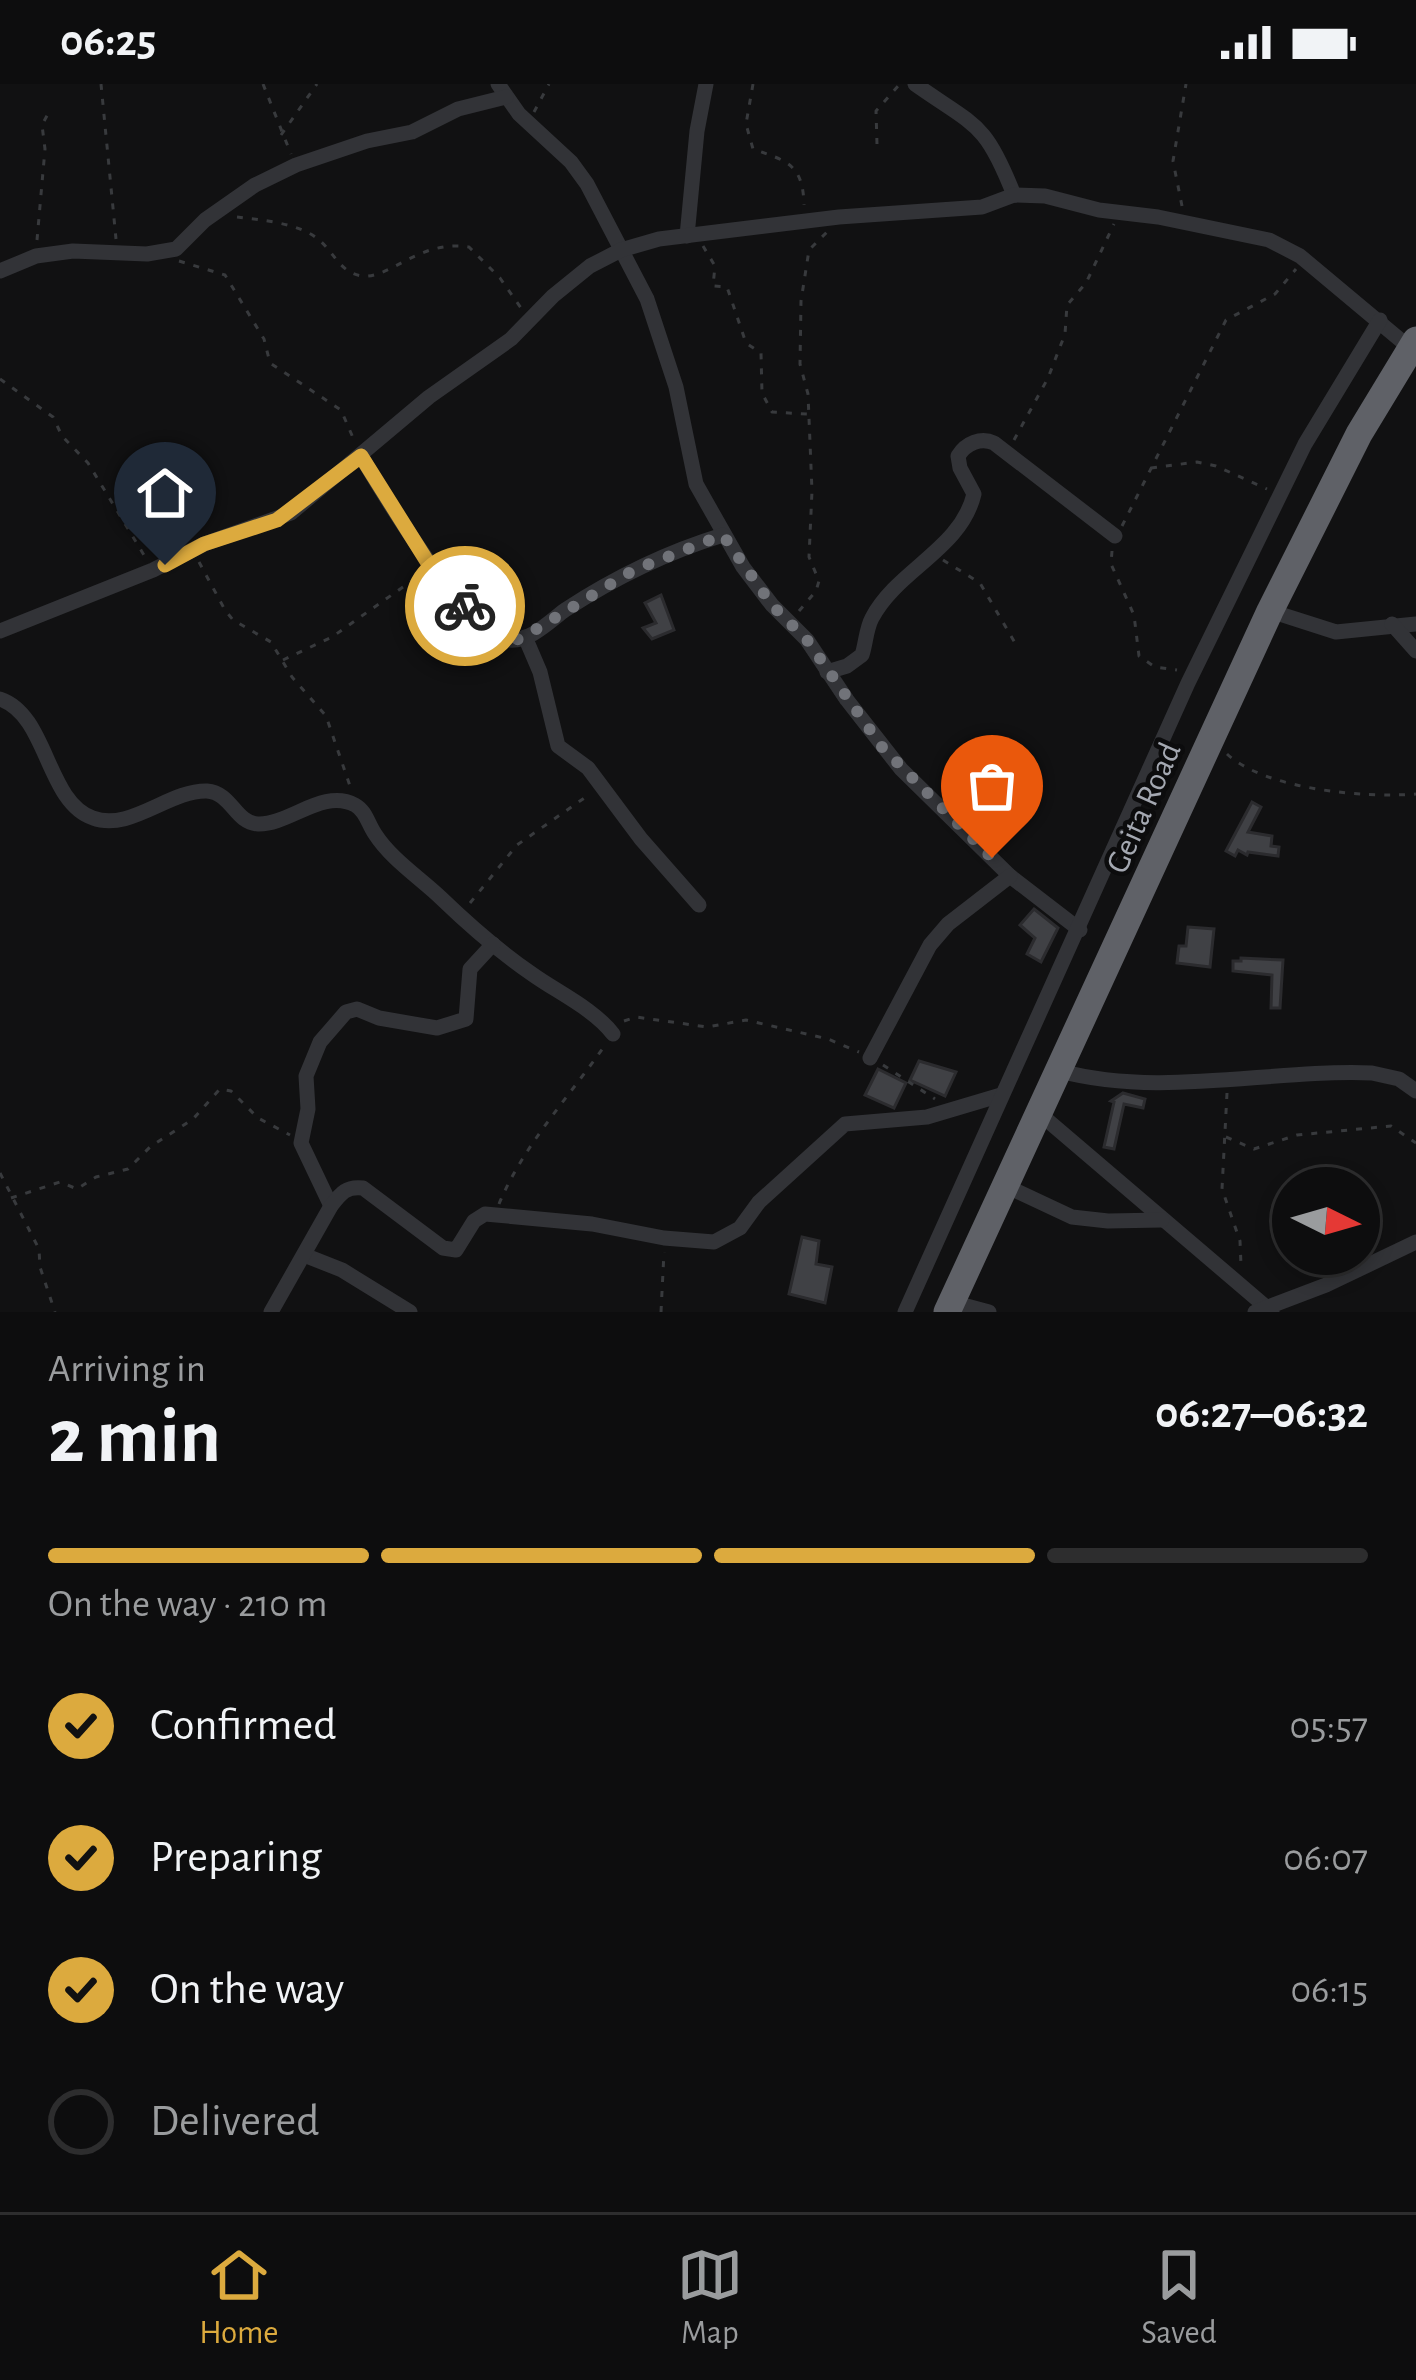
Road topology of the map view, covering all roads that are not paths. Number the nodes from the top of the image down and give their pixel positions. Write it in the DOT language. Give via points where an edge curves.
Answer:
graph roads {
  1 [pos="706,84"];
  2 [pos="915,84"];
  3 [pos="502,90"];
  4 [pos="1014,195"];
  5 [pos="692,235"];
  6 [pos="621,250"];
  7 [pos="0,272"];
  8 [pos="1380,320"];
  9 [pos="1413,344"];
  10 [pos="361,456"];
  11 [pos="723,535"];
  12 [pos="1115,536"];
  13 [pos="1270,611"];
  14 [pos="1392,624"];
  15 [pos="1416,624"];
  16 [pos="0,631"];
  17 [pos="525,637"];
  18 [pos="1416,651"];
  19 [pos="827,672"];
  20 [pos="0,699"];
  21 [pos="1010,876"];
  22 [pos="699,905"];
  23 [pos="1080,930"];
  24 [pos="493,944"];
  25 [pos="613,1034"];
  26 [pos="870,1058"];
  27 [pos="1060,1071"];
  28 [pos="1416,1091"];
  29 [pos="1000,1095"];
  30 [pos="1040,1114"];
  31 [pos="1006,1186"];
  32 [pos="331,1206"];
  33 [pos="1162,1220"];
  34 [pos="1416,1242"];
  35 [pos="304,1255"];
  36 [pos="949,1307"];
  37 [pos="1265,1310"];
  38 [pos="271,1312"];
  39 [pos="410,1312"];
  40 [pos="904,1312"];
  41 [pos="989,1312"];
  1 -- 5 [label="street"];
  2 -- 4 [label="street" via="980,128"];
  3 -- 6 [label="street" via="571,162"];
  3 -- 7 [label="street" via="426,127 296,165 255,185 170,251 73,251"];
  4 -- 5 [label="street" via="982,207"];
  4 -- 8 [label="street" via="1269,240"];
  5 -- 6 [label="street"];
  6 -- 10 [label="street" via="568,283"];
  6 -- 11 [label="street" via="655,319 696,484"];
  8 -- 9 [label="street"];
  8 -- 23 [label="street" via="1279,496"];
  9 -- 13 [label="highway, Geita Road"];
  10 -- 16 [label="street" via="277,520"];
  10 -- 17 [label="street" via="430,566 495,634"];
  11 -- 17 [label="street" via="634,570"];
  11 -- 19 [label="street"];
  12 -- 19 [label="street" via="987,440 962,450 971,508 872,616 862,655"];
  13 -- 14 [label="street" via="1336,632"];
  13 -- 27 [label="highway, Geita Road"];
  14 -- 15 [label="street"];
  14 -- 18 [label="street"];
  17 -- 22 [label="street" via="558,746 579,759"];
  19 -- 21 [label="street" via="901,769"];
  20 -- 24 [label="street" via="20,710 67,794 91,818 114,820 206,791 227,797 244,820 259,824 348,802 380,842"];
  21 -- 23 [label="street"];
  21 -- 26 [label="street" via="930,945"];
  23 -- 29 [label="street"];
  24 -- 25 [label="street"];
  24 -- 32 [label="street" via="470,969 461,1023 437,1028 357,1009 320,1042 306,1076 301,1143"];
  27 -- 28 [label="street" via="1110,1080 1372,1073"];
  27 -- 30 [label="highway, Geita Road"];
  29 -- 32 [label="street" via="951,1112 845,1124 740,1228 714,1242 485,1214 456,1250 442,1248 363,1188 343,1190"];
  29 -- 40 [label="street"];
  30 -- 31 [label="highway, Geita Road"];
  30 -- 33 [label="street"];
  31 -- 33 [label="street" via="1072,1217"];
  31 -- 36 [label="highway, Geita Road"];
  32 -- 35 [label="street"];
  33 -- 37 [label="street"];
  34 -- 37 [label="street"];
  35 -- 38 [label="street"];
  35 -- 39 [label="street"];
  36 -- 41 [label="street"];
}
